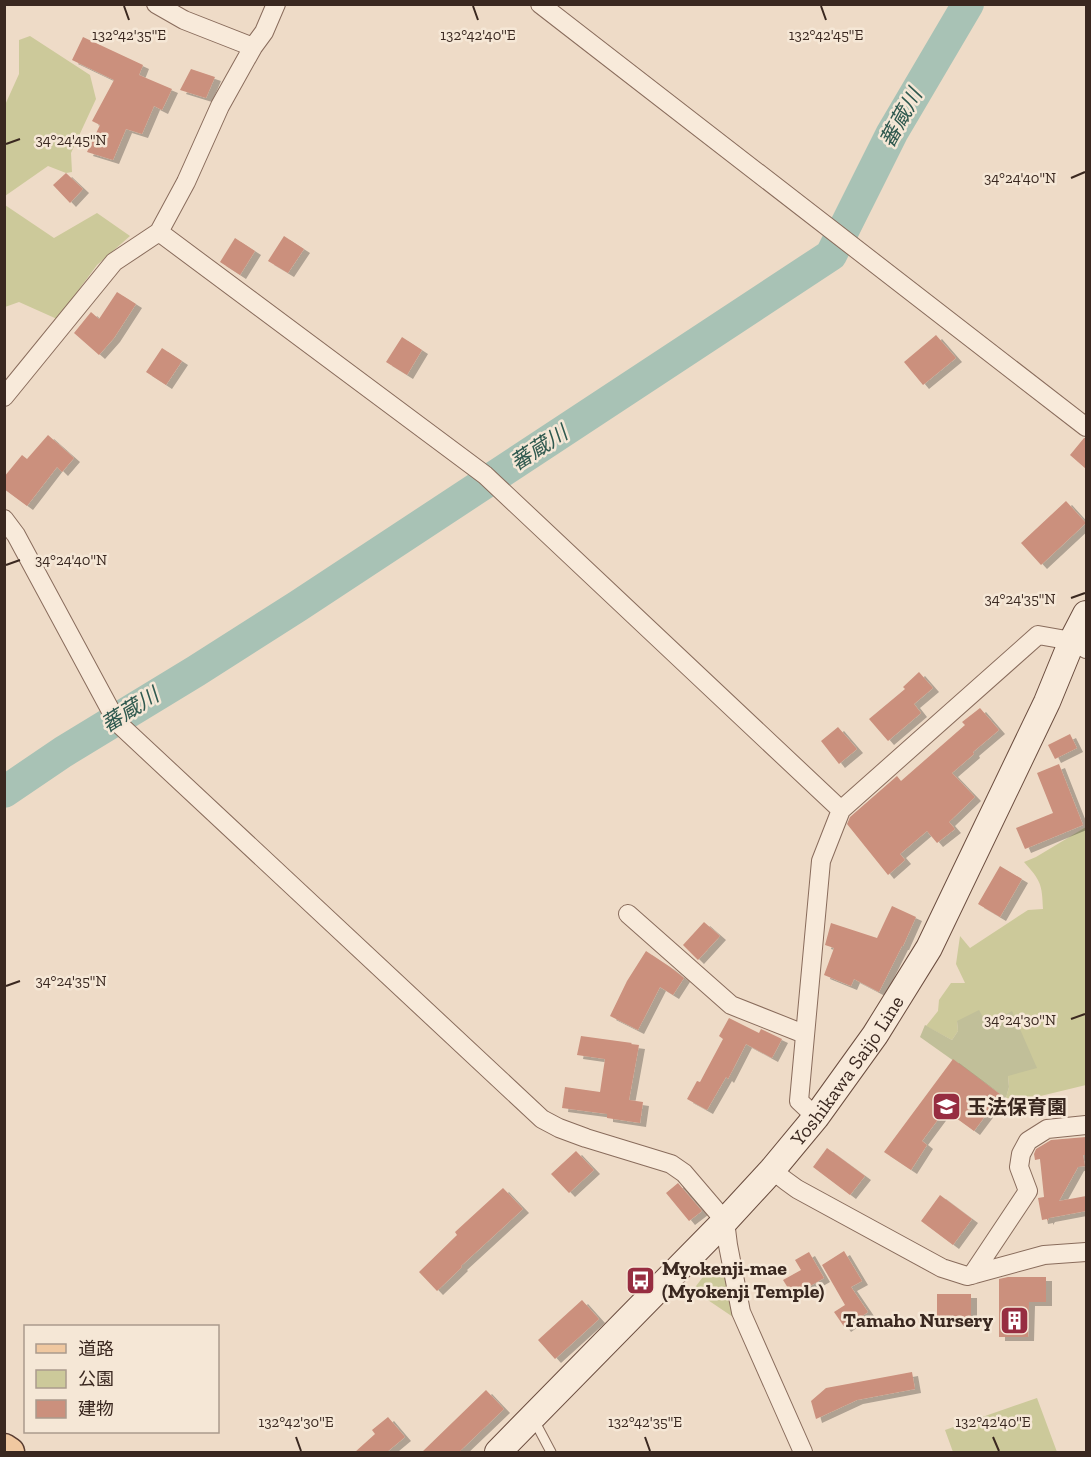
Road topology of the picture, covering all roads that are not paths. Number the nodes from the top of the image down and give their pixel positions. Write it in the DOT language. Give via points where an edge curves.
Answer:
graph roads {
  1 [pos="156,4"];
  2 [pos="276,4"];
  3 [pos="540,4"];
  4 [pos="253,47"];
  5 [pos="159,232"];
  6 [pos="4,397"];
  7 [pos="1086,427"];
  8 [pos="4,519"];
  9 [pos="1086,614"];
  10 [pos="1079,645"];
  11 [pos="841,810"];
  12 [pos="628,914"];
  13 [pos="804,1034"];
  14 [pos="816,1117"];
  15 [pos="1086,1125"];
  16 [pos="772,1170"];
  17 [pos="725,1221"];
  18 [pos="1086,1252"];
  19 [pos="972,1275"];
  20 [pos="532,1417"];
  21 [pos="4,1448"];
  22 [pos="503,1451"];
  23 [pos="10,1452"];
  24 [pos="551,1452"];
  25 [pos="803,1452"];
  1 -- 4 [label="street" via="184,20"];
  2 -- 4 [label="street"];
  3 -- 7 [label="street"];
  4 -- 5 [label="street"];
  5 -- 6 [label="street" via="114,262"];
  5 -- 11 [label="street" via="490,480"];
  8 -- 17 [label="street" via="116,719 542,1119 586,1138 671,1164 684,1173"];
  9 -- 10 [label="main road, Yoshikawa Saijo Line"];
  10 -- 11 [label="street" via="1038,636"];
  10 -- 14 [label="main road, Yoshikawa Saijo Line" via="1047,702 929,948 875,1035"];
  11 -- 13 [label="street" via="821,861"];
  12 -- 13 [label="street" via="730,1005"];
  13 -- 14 [label="street" via="799,1101"];
  14 -- 16 [label="main road, Yoshikawa Saijo Line"];
  15 -- 19 [label="street" via="1047,1129 1028,1141 1019,1167 1028,1191"];
  16 -- 17 [label="main road, Yoshikawa Saijo Line"];
  16 -- 19 [label="street" via="797,1189 942,1268"];
  17 -- 20 [label="main road, Yoshikawa Saijo Line"];
  17 -- 25 [label="street" via="741,1312"];
  18 -- 19 [label="street" via="1044,1255"];
  20 -- 22 [label="main road, Yoshikawa Saijo Line"];
  20 -- 24 [label="lane"];
  21 -- 23 [label="main road"];
}
